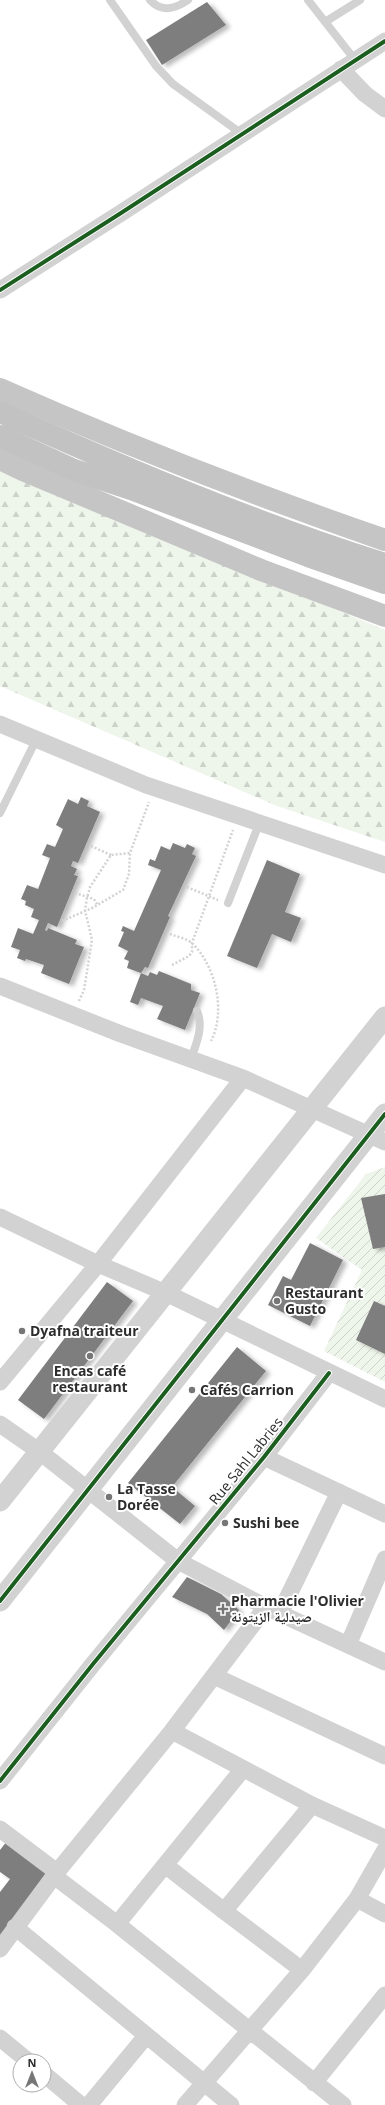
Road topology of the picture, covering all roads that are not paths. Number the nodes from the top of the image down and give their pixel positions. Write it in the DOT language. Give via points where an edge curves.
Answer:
graph roads {
  1 [pos="110,0"];
  2 [pos="150,0"];
  3 [pos="188,0"];
  4 [pos="308,0"];
  5 [pos="360,0"];
  6 [pos="325,22"];
  7 [pos="385,41"];
  8 [pos="348,65"];
  9 [pos="385,109"];
  10 [pos="242,134"];
  11 [pos="0,290"];
  12 [pos="1,389"];
  13 [pos="0,412"];
  14 [pos="0,436"];
  15 [pos="0,458"];
  16 [pos="385,540"];
  17 [pos="385,564"];
  18 [pos="385,582"];
  19 [pos="385,616"];
  20 [pos="0,724"];
  21 [pos="36,740"];
  22 [pos="0,813"];
  23 [pos="259,824"];
  24 [pos="385,865"];
  25 [pos="228,903"];
  26 [pos="0,986"];
  27 [pos="197,1011"];
  28 [pos="385,1017"];
  29 [pos="193,1054"];
  30 [pos="242,1078"];
  31 [pos="312,1108"];
  32 [pos="385,1114"];
  33 [pos="377,1138"];
  34 [pos="0,1217"];
  35 [pos="98,1264"];
  36 [pos="166,1293"];
  37 [pos="220,1320"];
  38 [pos="329,1373"];
  39 [pos="0,1382"];
  40 [pos="385,1399"];
  41 [pos="0,1424"];
  42 [pos="40,1452"];
  43 [pos="264,1457"];
  44 [pos="86,1491"];
  45 [pos="339,1492"];
  46 [pos="0,1501"];
  47 [pos="385,1514"];
  48 [pos="385,1559"];
  49 [pos="178,1561"];
  50 [pos="0,1601"];
  51 [pos="273,1610"];
  52 [pos="348,1646"];
  53 [pos="385,1662"];
  54 [pos="214,1676"];
  55 [pos="172,1731"];
  56 [pos="385,1756"];
  57 [pos="243,1769"];
  58 [pos="0,1781"];
  59 [pos="312,1805"];
  60 [pos="0,1829"];
  61 [pos="385,1838"];
  62 [pos="385,1850"];
  63 [pos="165,1865"];
  64 [pos="56,1874"];
  65 [pos="357,1900"];
  66 [pos="224,1911"];
  67 [pos="385,1914"];
  68 [pos="117,1924"];
  69 [pos="16,1927"];
  70 [pos="0,1948"];
  71 [pos="302,1970"];
  72 [pos="385,1995"];
  73 [pos="250,2030"];
  74 [pos="146,2036"];
  75 [pos="0,2038"];
  76 [pos="18,2053"];
  77 [pos="52,2081"];
  78 [pos="203,2083"];
  79 [pos="314,2083"];
  80 [pos="82,2105"];
  81 [pos="89,2105"];
  82 [pos="185,2105"];
  83 [pos="231,2105"];
  84 [pos="343,2105"];
  1 -- 10 [label="lane" via="160,70 192,98"];
  2 -- 3 [label="lane" via="159,7 168,9 180,6"];
  4 -- 6 [label="lane"];
  5 -- 6 [label="lane"];
  6 -- 8 [label="lane"];
  7 -- 8 [label="street"];
  8 -- 9 [label="street" via="365,94"];
  8 -- 10 [label="street"];
  10 -- 11 [label="street"];
  12 -- 16 [label="main road" via="146,451 293,508"];
  13 -- 17 [label="highway" via="243,514"];
  14 -- 18 [label="highway" via="74,470 293,551"];
  15 -- 19 [label="main road" via="29,473 181,537"];
  20 -- 21 [label="street"];
  21 -- 22 [label="lane"];
  21 -- 23 [label="street" via="154,788"];
  23 -- 24 [label="street"];
  23 -- 25 [label="lane"];
  26 -- 29 [label="street" via="73,1014"];
  27 -- 29 [label="lane" via="200,1019"];
  28 -- 31 [label="street"];
  29 -- 30 [label="street"];
  30 -- 31 [label="street"];
  30 -- 35 [label="street"];
  31 -- 33 [label="street"];
  31 -- 36 [label="street"];
  32 -- 33 [label="street"];
  33 -- 37 [label="street"];
  34 -- 35 [label="street"];
  35 -- 36 [label="street"];
  35 -- 39 [label="street"];
  36 -- 37 [label="street"];
  36 -- 42 [label="street"];
  37 -- 38 [label="street"];
  37 -- 44 [label="street"];
  38 -- 40 [label="street"];
  38 -- 43 [label="street, Rue Sahl Labries"];
  41 -- 42 [label="street"];
  42 -- 44 [label="street"];
  42 -- 46 [label="street"];
  43 -- 45 [label="street"];
  43 -- 49 [label="street, Rue Sahl Labries"];
  44 -- 49 [label="street"];
  44 -- 50 [label="street"];
  45 -- 47 [label="street"];
  45 -- 51 [label="street"];
  48 -- 52 [label="street"];
  49 -- 51 [label="street"];
  49 -- 58 [label="street, Rue Sahl Labries"];
  51 -- 52 [label="street"];
  51 -- 54 [label="street"];
  52 -- 53 [label="street"];
  54 -- 55 [label="street"];
  54 -- 56 [label="street"];
  55 -- 57 [label="street"];
  55 -- 64 [label="street"];
  57 -- 59 [label="street"];
  57 -- 63 [label="street"];
  59 -- 61 [label="street"];
  59 -- 66 [label="street"];
  60 -- 64 [label="street"];
  62 -- 65 [label="street"];
  63 -- 66 [label="street"];
  63 -- 68 [label="street"];
  64 -- 68 [label="street"];
  64 -- 69 [label="street"];
  65 -- 67 [label="street"];
  65 -- 71 [label="street"];
  66 -- 71 [label="street"];
  68 -- 73 [label="street"];
  69 -- 70 [label="street"];
  69 -- 74 [label="street"];
  71 -- 73 [label="street"];
  72 -- 79 [label="street"];
  73 -- 78 [label="street"];
  73 -- 79 [label="street"];
  74 -- 78 [label="street"];
  74 -- 81 [label="street"];
  75 -- 76 [label="street"];
  77 -- 80 [label="street"];
  78 -- 82 [label="street"];
  78 -- 83 [label="street"];
  79 -- 84 [label="street"];
}
